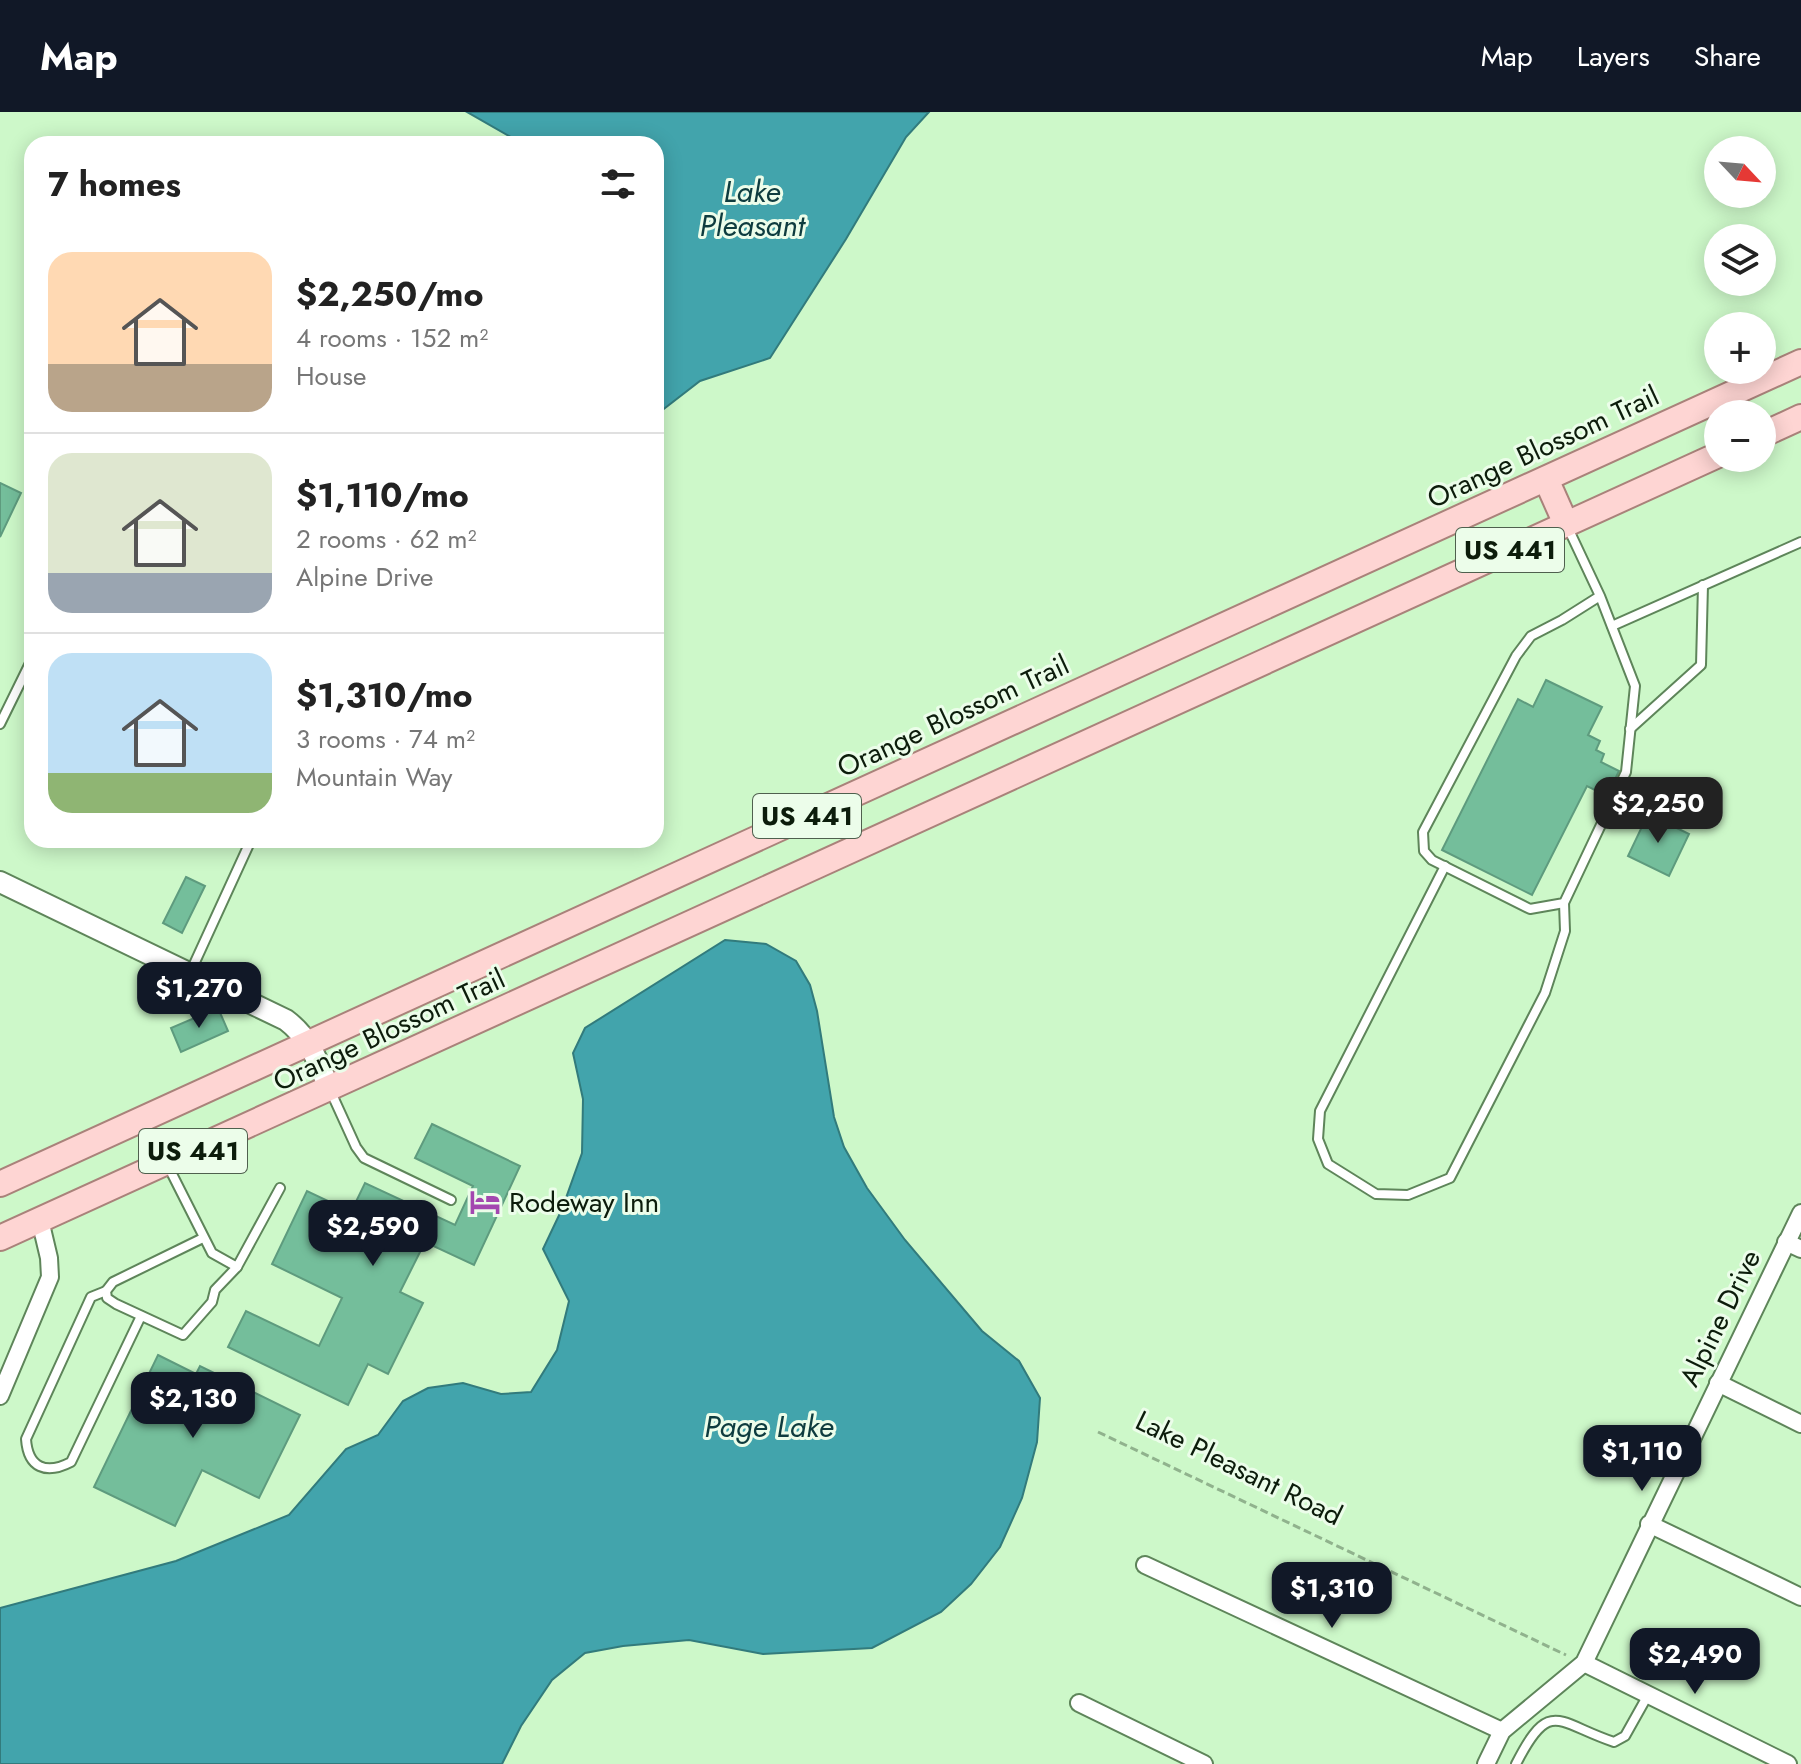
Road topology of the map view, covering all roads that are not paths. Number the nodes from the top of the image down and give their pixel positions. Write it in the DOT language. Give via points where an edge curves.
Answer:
graph roads {
  1 [pos="1801,362"];
  2 [pos="1801,417"];
  3 [pos="1776,429"];
  4 [pos="1704,461"];
  5 [pos="1546,479"];
  6 [pos="1566,524"];
  7 [pos="1801,542"];
  8 [pos="1703,585"];
  9 [pos="1600,596"];
  10 [pos="1612,626"];
  11 [pos="24,675"];
  12 [pos="0,724"];
  13 [pos="1630,729"];
  14 [pos="247,848"];
  15 [pos="1445,866"];
  16 [pos="0,882"];
  17 [pos="1564,903"];
  18 [pos="190,974"];
  19 [pos="310,1043"];
  20 [pos="330,1090"];
  21 [pos="167,1163"];
  22 [pos="0,1184"];
  23 [pos="280,1188"];
  24 [pos="451,1200"];
  25 [pos="1801,1213"];
  26 [pos="40,1220"];
  27 [pos="0,1238"];
  28 [pos="203,1238"];
  29 [pos="1793,1246"];
  30 [pos="237,1267"];
  31 [pos="106,1291"];
  32 [pos="141,1316"];
  33 [pos="1718,1383"];
  34 [pos="0,1396"];
  35 [pos="1801,1424"];
  36 [pos="1649,1524"];
  37 [pos="1145,1565"];
  38 [pos="1801,1597"];
  39 [pos="1584,1663"];
  40 [pos="1648,1695"];
  41 [pos="1079,1703"];
  42 [pos="1502,1731"];
  43 [pos="1204,1764"];
  44 [pos="1486,1764"];
  45 [pos="1516,1764"];
  46 [pos="1788,1764"];
  1 -- 5 [label="main road, Orange Blossom Trail / US 441"];
  2 -- 3 [label="main road"];
  4 -- 6 [label="main road, Orange Blossom Trail / US 441"];
  5 -- 6 [label="main road"];
  5 -- 19 [label="main road, Orange Blossom Trail / US 441"];
  6 -- 9 [label="lane"];
  6 -- 20 [label="main road, Orange Blossom Trail / US 441"];
  7 -- 8 [label="lane"];
  8 -- 10 [label="lane"];
  8 -- 13 [label="lane" via="1701,665"];
  9 -- 10 [label="lane"];
  9 -- 15 [label="lane" via="1531,636 1516,656 1423,832 1424,851"];
  10 -- 13 [label="lane" via="1635,686"];
  11 -- 12 [label="lane"];
  13 -- 17 [label="lane" via="1626,772"];
  14 -- 18 [label="lane"];
  15 -- 17 [label="lane" via="1530,909"];
  15 -- 17 [label="lane" via="1320,1111 1318,1139 1328,1164 1376,1194 1408,1195 1450,1178 1545,993 1565,931"];
  16 -- 18 [label="street"];
  18 -- 19 [label="street" via="286,1020"];
  19 -- 20 [label="street"];
  19 -- 22 [label="main road, Orange Blossom Trail / US 441"];
  20 -- 21 [label="main road, Orange Blossom Trail / US 441"];
  20 -- 24 [label="lane" via="364,1158"];
  21 -- 26 [label="main road, Orange Blossom Trail / US 441"];
  21 -- 28 [label="lane"];
  23 -- 30 [label="lane"];
  25 -- 29 [label="street, Alpine Drive"];
  26 -- 27 [label="main road, Orange Blossom Trail / US 441"];
  26 -- 34 [label="street" via="50,1277"];
  28 -- 30 [label="lane" via="212,1253"];
  28 -- 31 [label="lane" via="113,1282"];
  29 -- 33 [label="street, Alpine Drive"];
  30 -- 32 [label="lane" via="183,1335"];
  31 -- 32 [label="lane" via="107,1298"];
  31 -- 32 [label="lane" via="91,1297 26,1439 35,1463 44,1469 71,1462"];
  33 -- 35 [label="street"];
  33 -- 36 [label="street, Alpine Drive"];
  36 -- 38 [label="street"];
  36 -- 39 [label="street, Alpine Drive"];
  37 -- 42 [label="street"];
  39 -- 40 [label="street"];
  39 -- 42 [label="street, Alpine Drive"];
  40 -- 45 [label="lane" via="1625,1736 1614,1742 1554,1719 1540,1724 1529,1737"];
  40 -- 46 [label="street"];
  41 -- 43 [label="street"];
  42 -- 44 [label="street, Alpine Drive"];
}
